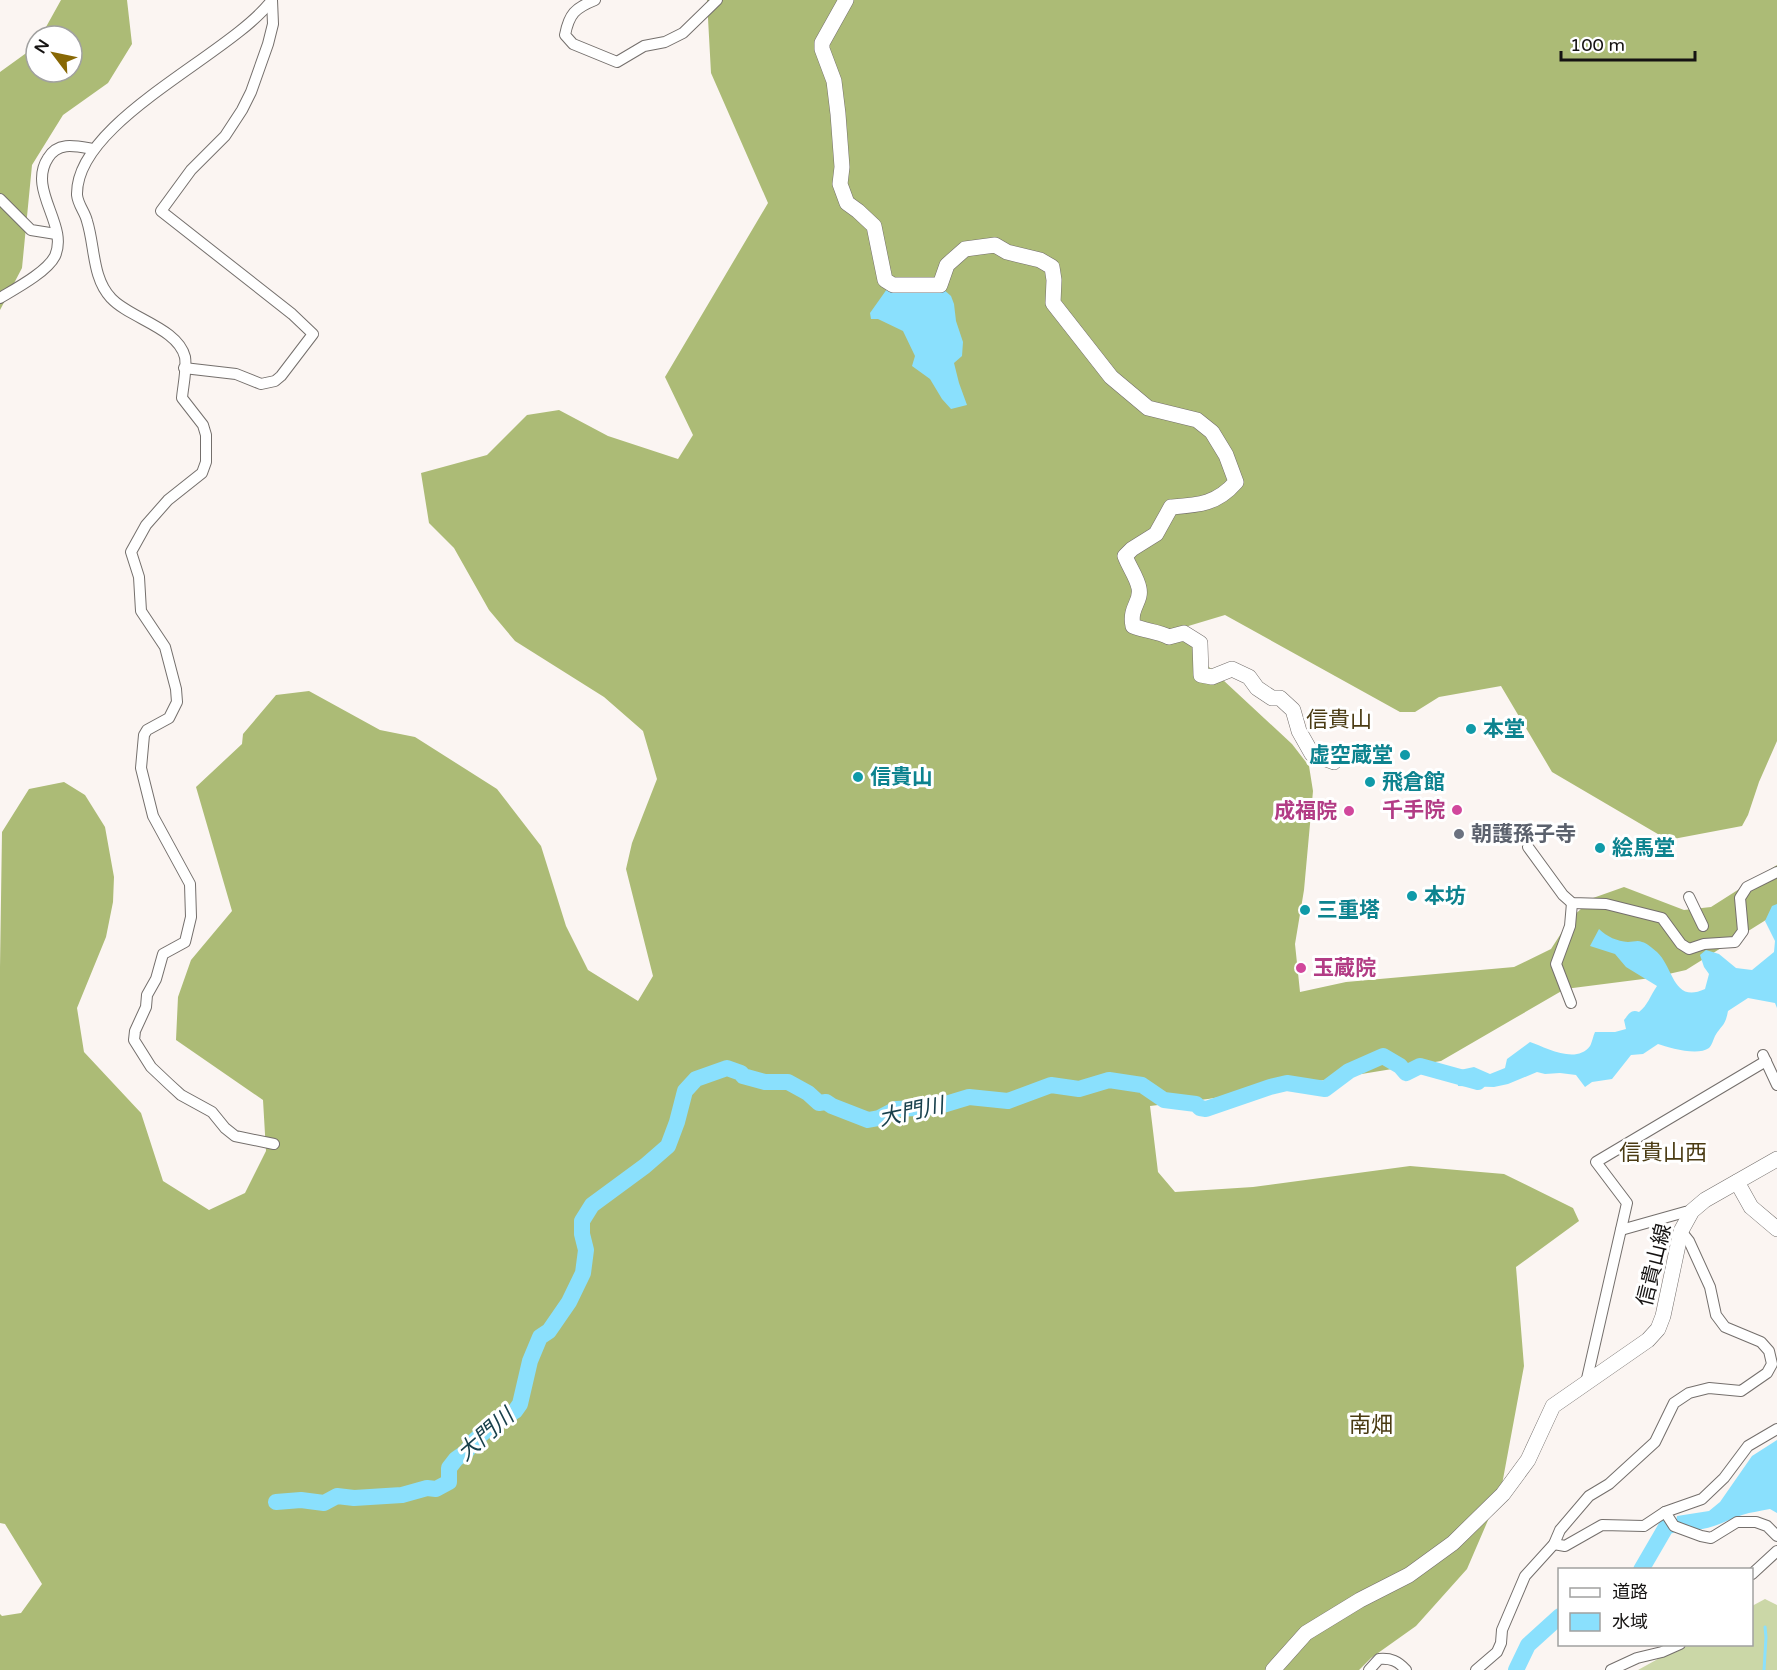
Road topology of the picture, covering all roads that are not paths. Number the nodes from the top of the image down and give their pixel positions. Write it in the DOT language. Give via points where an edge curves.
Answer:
graph roads {
  1 [pos="272,0"];
  2 [pos="595,0"];
  3 [pos="717,0"];
  4 [pos="846,0"];
  5 [pos="93,149"];
  6 [pos="0,199"];
  7 [pos="56,234"];
  8 [pos="0,298"];
  9 [pos="184,368"];
  10 [pos="1334,762"];
  11 [pos="1528,847"];
  12 [pos="1777,872"];
  13 [pos="1689,897"];
  14 [pos="1572,903"];
  15 [pos="1703,926"];
  16 [pos="1571,1003"];
  17 [pos="1777,1085"];
  18 [pos="274,1144"];
  19 [pos="1777,1159"];
  20 [pos="1737,1182"];
  21 [pos="1692,1211"];
  22 [pos="1777,1229"];
  23 [pos="1621,1230"];
  24 [pos="1681,1232"];
  25 [pos="1586,1383"];
  26 [pos="1777,1429"];
  27 [pos="1665,1512"];
  28 [pos="1777,1536"];
  29 [pos="1554,1544"];
  30 [pos="1777,1551"];
  31 [pos="1753,1573"];
  32 [pos="1676,1646"];
  33 [pos="1273,1670"];
  34 [pos="1369,1670"];
  35 [pos="1406,1670"];
  36 [pos="1476,1670"];
  37 [pos="1611,1670"];
  1 -- 5 [label="street" via="248,24 139,106"];
  1 -- 9 [label="street" via="273,24 268,44 242,110 225,136 191,170 161,211 313,334 275,381 261,384 236,375"];
  2 -- 3 [label="street" via="577,9 568,21 565,35 573,44 616,62 644,46 683,33"];
  4 -- 10 [label="main road" via="822,43 834,81 840,184 847,203 874,226 885,280 893,285 939,285 956,255 965,249 995,245 1040,260 1052,267 1053,303 1112,377 1148,408 1197,420 1212,432 1236,482 1217,499 1171,507 1156,534 1125,556 1140,588 1139,599 1130,614 1132,626 1169,637 1184,633 1200,644 1201,675 1212,677 1232,669 1250,676 1257,688 1272,698 1280,698 1293,710 1312,754"];
  5 -- 7 [label="street" via="59,146 43,165 44,195"];
  5 -- 9 [label="street" via="83,166 77,196 87,220 102,285 112,299 177,343 185,357"];
  6 -- 7 [label="street" via="31,230"];
  7 -- 8 [label="street" via="55,256 46,267"];
  9 -- 18 [label="street" via="182,399 203,425 206,462 202,473 168,500 146,525 130,552 139,577 141,611 165,647 177,702 170,718 147,730 141,768 153,816 190,884 190,917 185,942 163,954 134,1040 151,1067 181,1095 212,1112 225,1128 236,1136"];
  11 -- 14 [label="street"];
  12 -- 14 [label="street" via="1747,887 1740,898 1743,931 1735,942 1689,949 1662,918 1606,904"];
  13 -- 15 [label="street"];
  14 -- 16 [label="street" via="1570,926 1556,964"];
  17 -- 23 [label="street" via="1764,1058 1596,1162 1627,1203"];
  19 -- 20 [label="main road, 信貴山線"];
  20 -- 21 [label="main road, 信貴山線"];
  20 -- 22 [label="main road" via="1751,1207"];
  21 -- 23 [label="street"];
  21 -- 24 [label="main road, 信貴山線"];
  23 -- 25 [label="street"];
  24 -- 25 [label="main road, 信貴山線" via="1658,1329"];
  24 -- 29 [label="street" via="1710,1287 1716,1315 1725,1327 1761,1342 1769,1351 1772,1364 1767,1373 1741,1391 1709,1388 1689,1393 1674,1404 1655,1442 1609,1484 1588,1496 1560,1530"];
  25 -- 33 [label="main road, 信貴山線" via="1553,1406 1528,1460 1503,1494 1453,1543 1409,1575 1306,1633"];
  26 -- 27 [label="street" via="1748,1446 1702,1499"];
  27 -- 28 [label="street" via="1674,1526 1701,1536 1711,1538 1737,1522 1756,1522"];
  27 -- 29 [label="street" via="1644,1526 1602,1525 1564,1546"];
  29 -- 36 [label="street" via="1525,1576 1497,1652"];
  30 -- 31 [label="street"];
  32 -- 37 [label="street"];
  34 -- 35 [label="street" via="1379,1659 1388,1658"];
}
